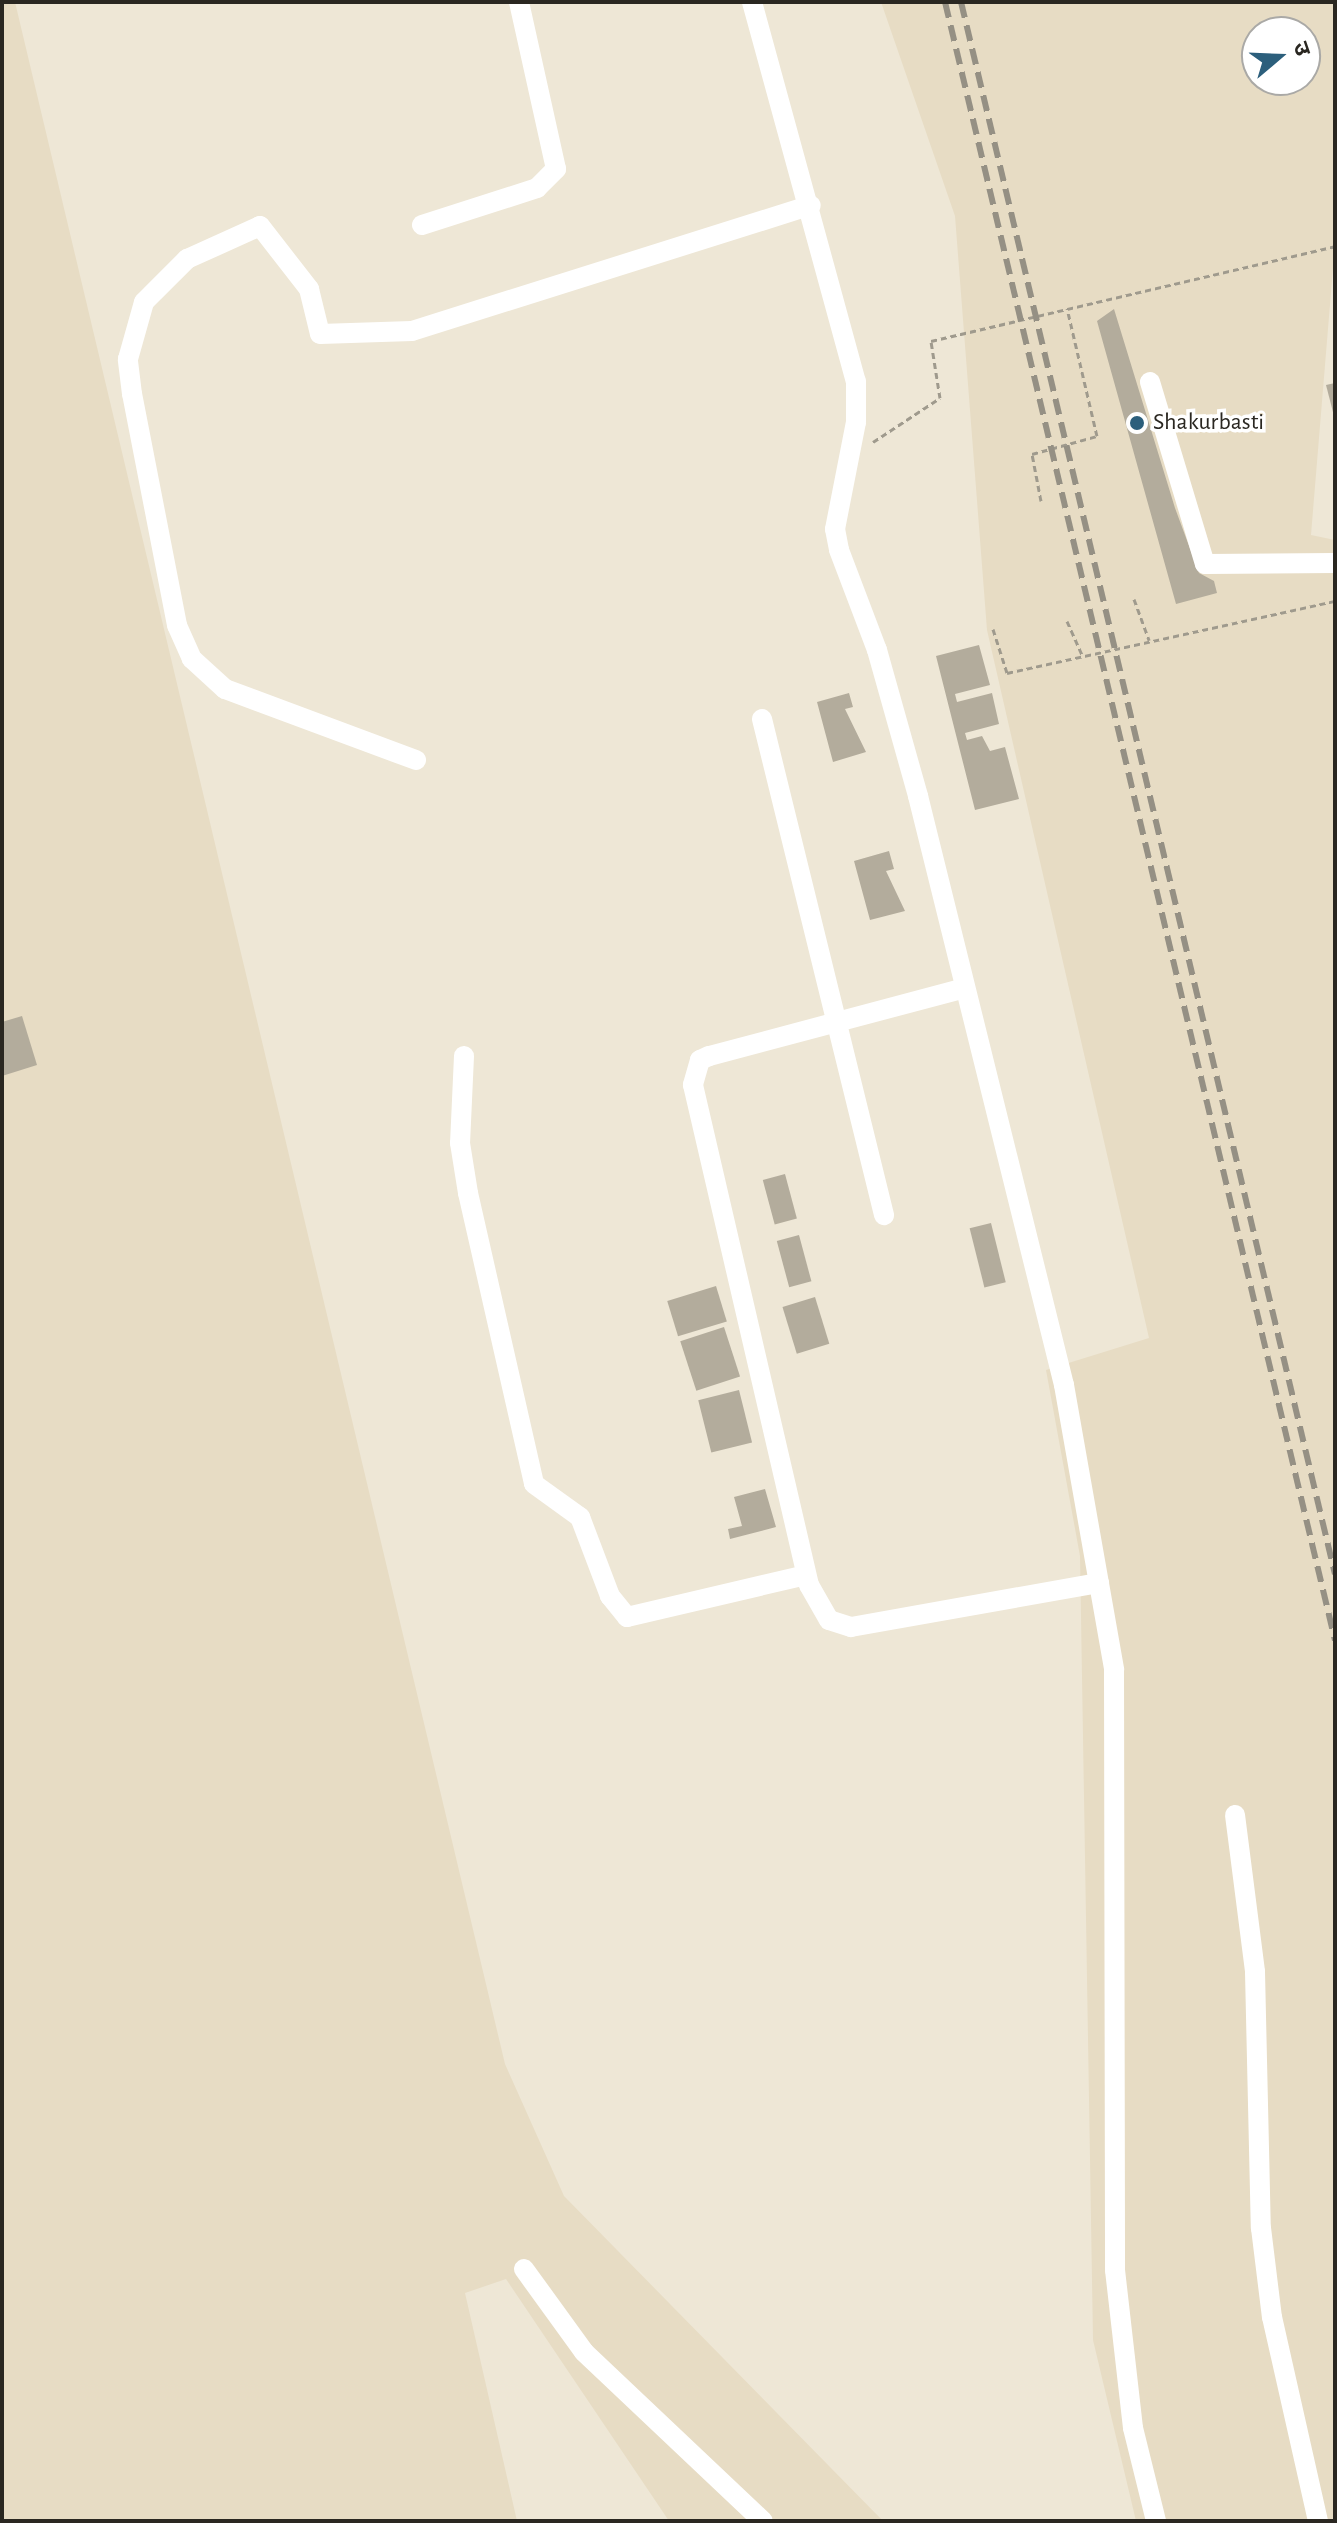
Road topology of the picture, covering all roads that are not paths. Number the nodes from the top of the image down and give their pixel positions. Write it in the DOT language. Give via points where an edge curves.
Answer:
graph roads {
  1 [pos="519,2"];
  2 [pos="752,2"];
  3 [pos="811,205"];
  4 [pos="422,225"];
  5 [pos="1150,382"];
  6 [pos="1335,563"];
  7 [pos="762,719"];
  8 [pos="416,760"];
  9 [pos="965,988"];
  10 [pos="835,1023"];
  11 [pos="464,1056"];
  12 [pos="884,1215"];
  13 [pos="806,1575"];
  14 [pos="1099,1583"];
  15 [pos="1235,1815"];
  16 [pos="524,2269"];
  17 [pos="763,2521"];
  18 [pos="1156,2521"];
  19 [pos="1318,2521"];
  1 -- 4 [label="street" via="556,169 524,193"];
  2 -- 3 [label="street"];
  3 -- 8 [label="street" via="412,331 320,334 309,289 260,226 187,259 144,302 128,359 132,394 177,625 192,659 225,689"];
  3 -- 9 [label="street" via="856,381 850,458 835,529 839,550 877,650"];
  5 -- 6 [label="street" via="1205,564"];
  7 -- 10 [label="street"];
  9 -- 10 [label="street"];
  9 -- 14 [label="street" via="1064,1385"];
  10 -- 12 [label="street"];
  10 -- 13 [label="street" via="700,1060 693,1085"];
  11 -- 13 [label="street" via="460,1143 468,1193 534,1484 580,1517 610,1596 627,1617"];
  13 -- 14 [label="street" via="829,1620 851,1627"];
  14 -- 18 [label="street" via="1114,1670 1119,1819 1115,2270 1133,2428"];
  15 -- 19 [label="street" via="1255,1972 1261,2228 1272,2317"];
  16 -- 17 [label="street" via="584,2352"];
}
